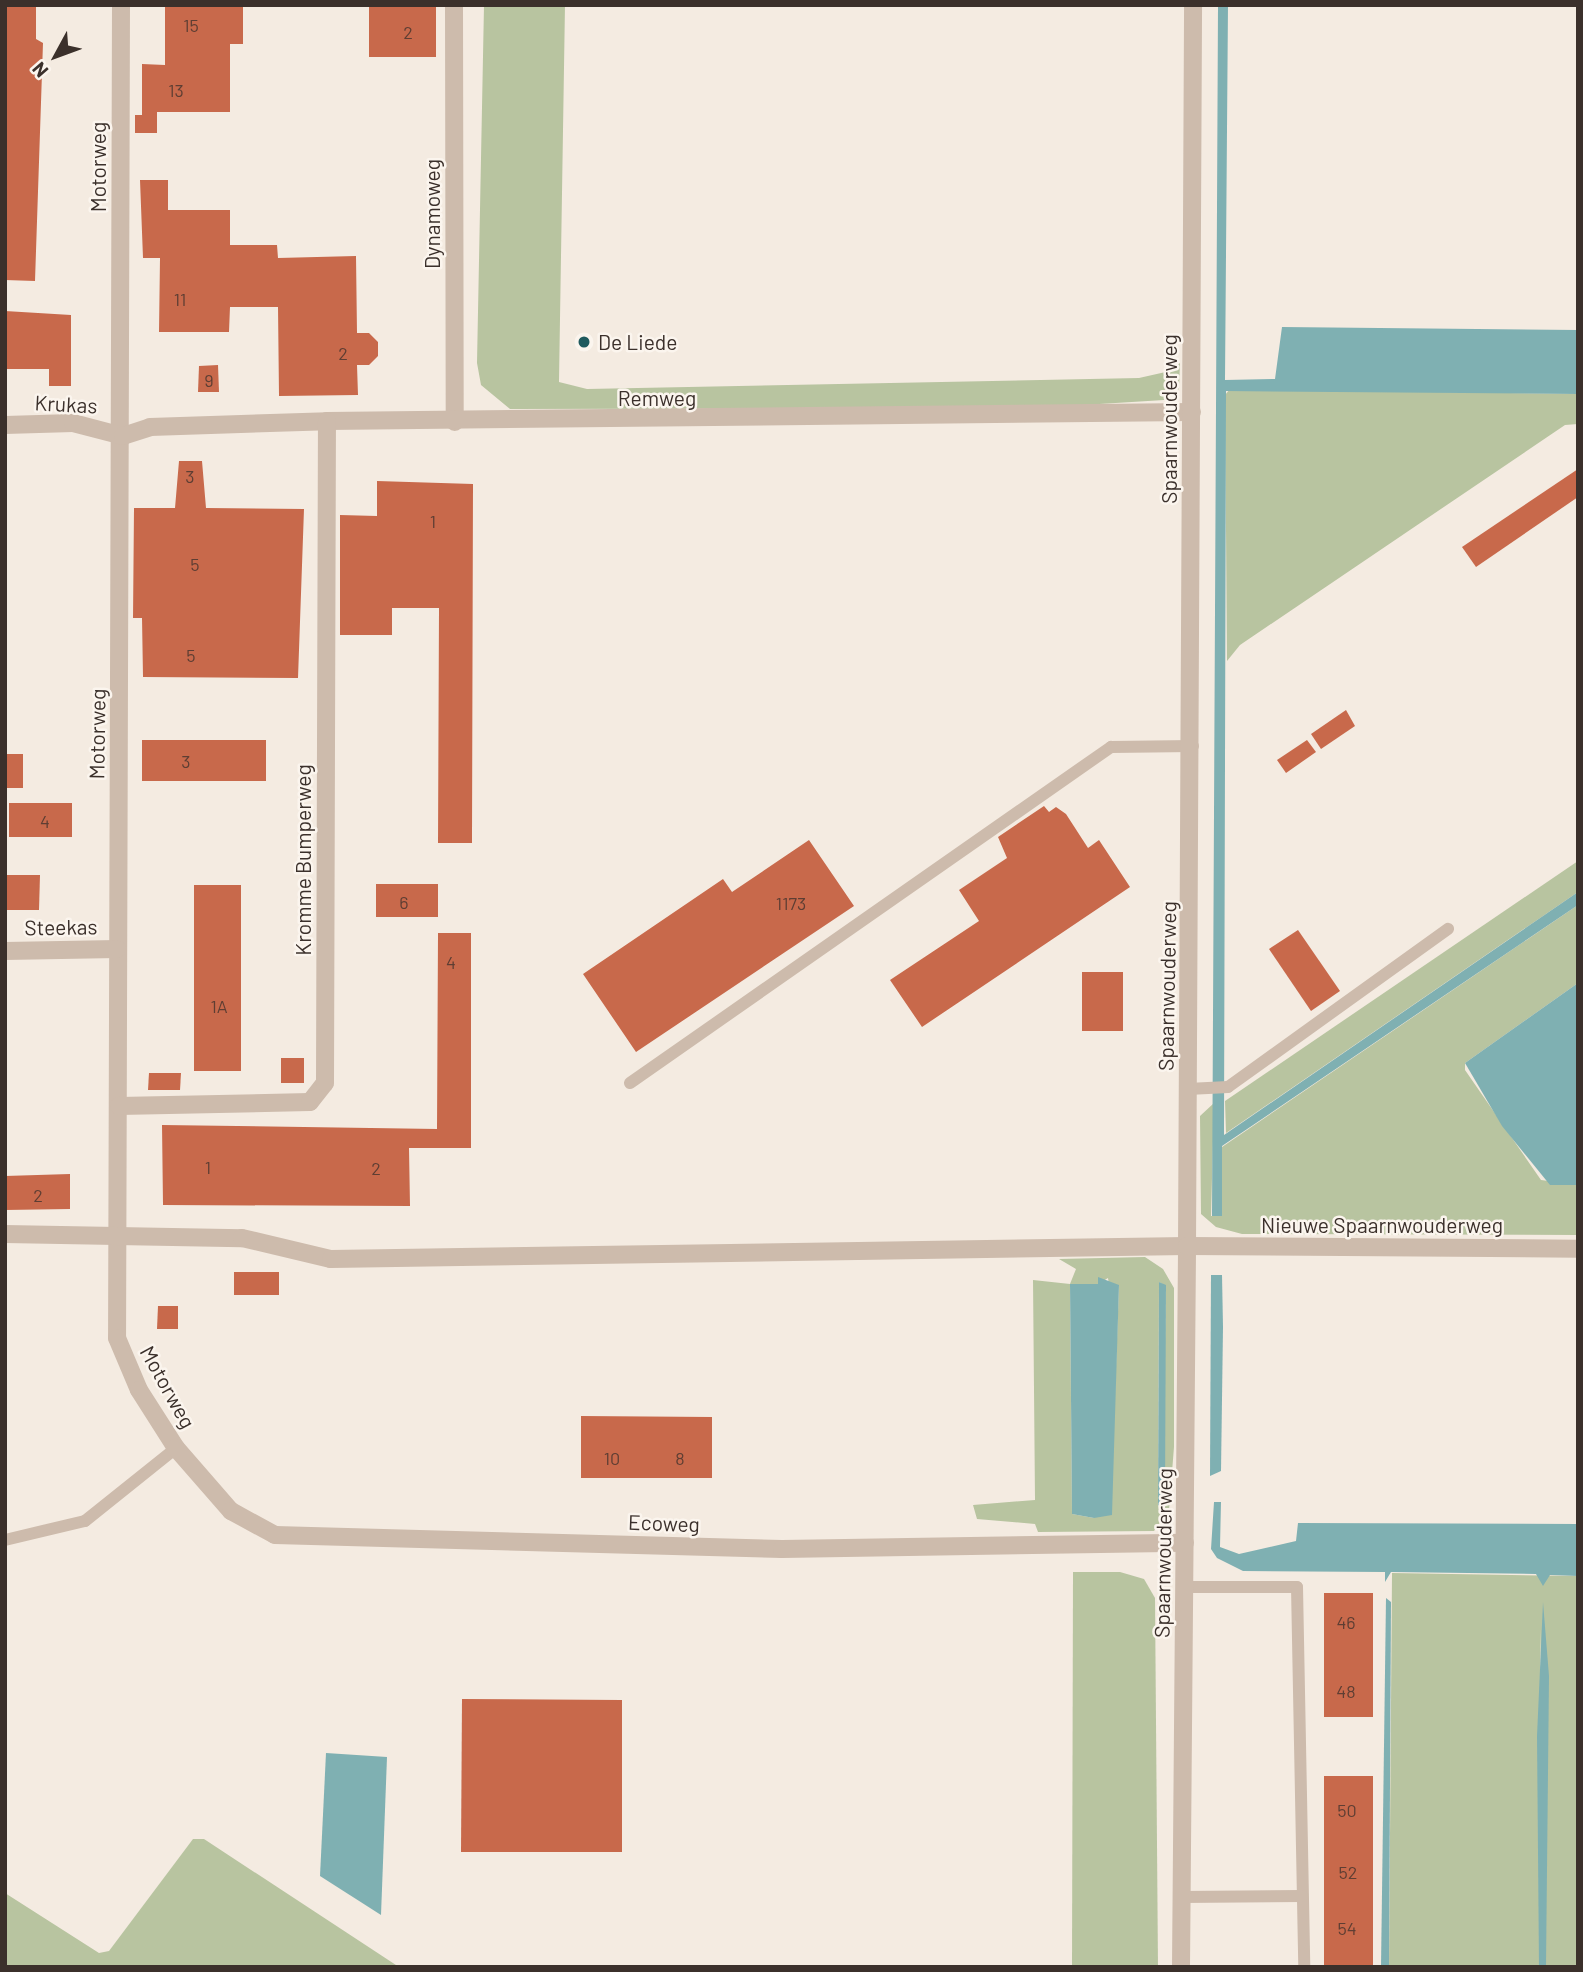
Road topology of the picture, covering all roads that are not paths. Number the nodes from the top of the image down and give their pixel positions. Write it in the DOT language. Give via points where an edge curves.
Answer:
graph roads {
  1 [pos="121,5"];
  2 [pos="454,5"];
  3 [pos="1193,5"];
  4 [pos="1192,412"];
  5 [pos="327,421"];
  6 [pos="455,422"];
  7 [pos="5,425"];
  8 [pos="123,436"];
  9 [pos="1193,746"];
  10 [pos="1448,929"];
  11 [pos="117,949"];
  12 [pos="5,951"];
  13 [pos="630,1083"];
  14 [pos="1188,1089"];
  15 [pos="119,1106"];
  16 [pos="115,1232"];
  17 [pos="5,1234"];
  18 [pos="1187,1246"];
  19 [pos="1578,1249"];
  20 [pos="176,1448"];
  21 [pos="5,1540"];
  22 [pos="1185,1543"];
  23 [pos="1185,1587"];
  24 [pos="1302,1896"];
  25 [pos="1181,1897"];
  26 [pos="1181,1967"];
  27 [pos="1304,1967"];
  1 -- 8 [label="street, Motorweg"];
  2 -- 6 [label="street, Dynamoweg"];
  3 -- 4 [label="street, Spaarnwouderweg"];
  4 -- 6 [label="street, Remweg"];
  4 -- 9 [label="street, Spaarnwouderweg"];
  5 -- 6 [label="street, Remweg"];
  5 -- 8 [label="street, Remweg" via="150,427"];
  5 -- 15 [label="street, Kromme Bumperweg" via="325,1083 310,1102"];
  7 -- 8 [label="street, Krukas" via="73,423"];
  8 -- 11 [label="street, Motorweg"];
  9 -- 13 [label="lane" via="1111,747"];
  9 -- 14 [label="street, Spaarnwouderweg"];
  10 -- 14 [label="lane" via="1228,1087"];
  11 -- 12 [label="street, Steekas"];
  11 -- 15 [label="street, Motorweg"];
  14 -- 18 [label="street, Spaarnwouderweg"];
  15 -- 16 [label="street, Motorweg"];
  16 -- 17 [label="street, Nieuwe Spaarnwouderweg"];
  16 -- 18 [label="street, Nieuwe Spaarnwouderweg" via="242,1238 331,1259"];
  16 -- 20 [label="street, Motorweg" via="117,1338 139,1390"];
  18 -- 19 [label="street, Nieuwe Spaarnwouderweg"];
  18 -- 22 [label="street, Spaarnwouderweg"];
  20 -- 21 [label="lane" via="85,1521"];
  20 -- 22 [label="street, Ecoweg" via="231,1511 275,1535 782,1549"];
  22 -- 23 [label="street, Spaarnwouderweg"];
  23 -- 24 [label="lane" via="1297,1587"];
  23 -- 25 [label="street, Spaarnwouderweg"];
  24 -- 25 [label="lane"];
  24 -- 27 [label="lane"];
  25 -- 26 [label="street, Spaarnwouderweg"];
}
